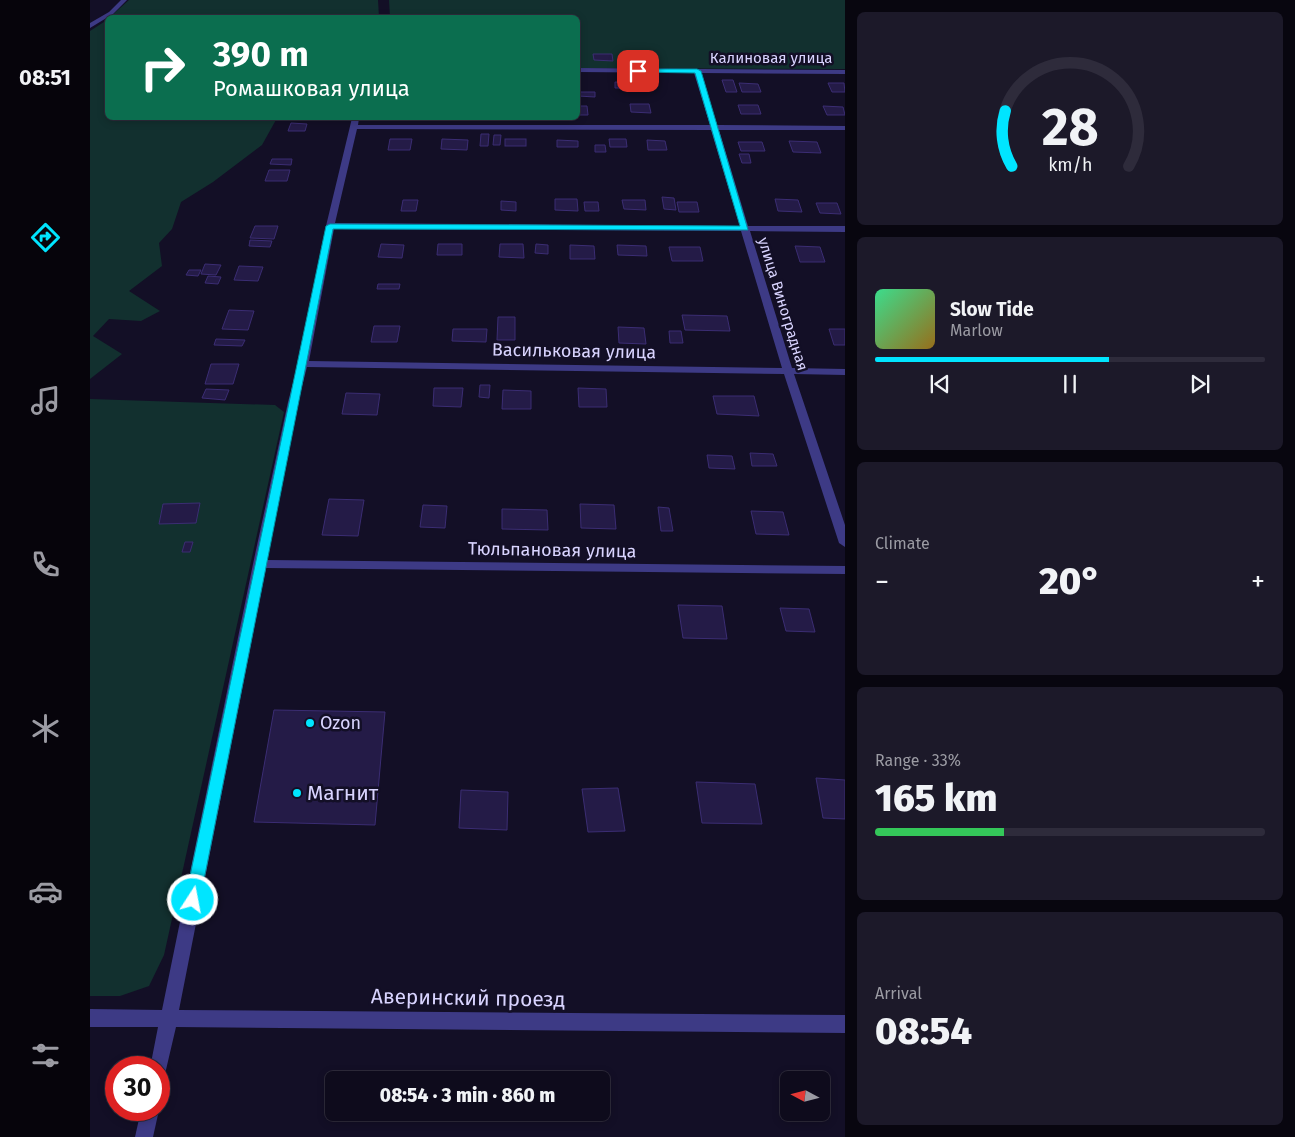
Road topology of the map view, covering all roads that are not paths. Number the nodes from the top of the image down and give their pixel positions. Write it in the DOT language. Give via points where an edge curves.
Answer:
graph roads {
  1 [pos="124,0"];
  2 [pos="108,15"];
  3 [pos="105,17"];
  4 [pos="90,26"];
  5 [pos="580,70"];
  6 [pos="697,71"];
  7 [pos="845,72"];
  8 [pos="355,122"];
  9 [pos="714,128"];
  10 [pos="845,128"];
  11 [pos="330,226"];
  12 [pos="745,229"];
  13 [pos="845,229"];
  14 [pos="303,364"];
  15 [pos="788,371"];
  16 [pos="845,372"];
  17 [pos="845,543"];
  18 [pos="259,564"];
  19 [pos="845,570"];
  20 [pos="90,1018"];
  21 [pos="170,1018"];
  22 [pos="845,1024"];
  23 [pos="162,1056"];
  24 [pos="148,1121"];
  25 [pos="144,1137"];
  1 -- 2 [label="street"];
  3 -- 4 [label="street"];
  5 -- 6 [label="street, Калиновая улица"];
  6 -- 7 [label="street, Калиновая улица"];
  6 -- 9 [label="street, улица Виноградная"];
  8 -- 9 [label="street"];
  8 -- 11 [label="street"];
  9 -- 10 [label="street"];
  9 -- 12 [label="street, улица Виноградная"];
  11 -- 12 [label="street"];
  11 -- 14 [label="street"];
  12 -- 13 [label="street"];
  12 -- 15 [label="street, улица Виноградная"];
  14 -- 15 [label="street, Васильковая улица"];
  14 -- 18 [label="street" via="292,402"];
  15 -- 16 [label="street, Васильковая улица"];
  15 -- 17 [label="street, улица Виноградная"];
  18 -- 19 [label="street, Тюльпановая улица"];
  18 -- 21 [label="street"];
  20 -- 21 [label="street, Аверинский проезд"];
  21 -- 22 [label="street, Аверинский проезд"];
  21 -- 23 [label="street"];
  24 -- 25 [label="street"];
}
